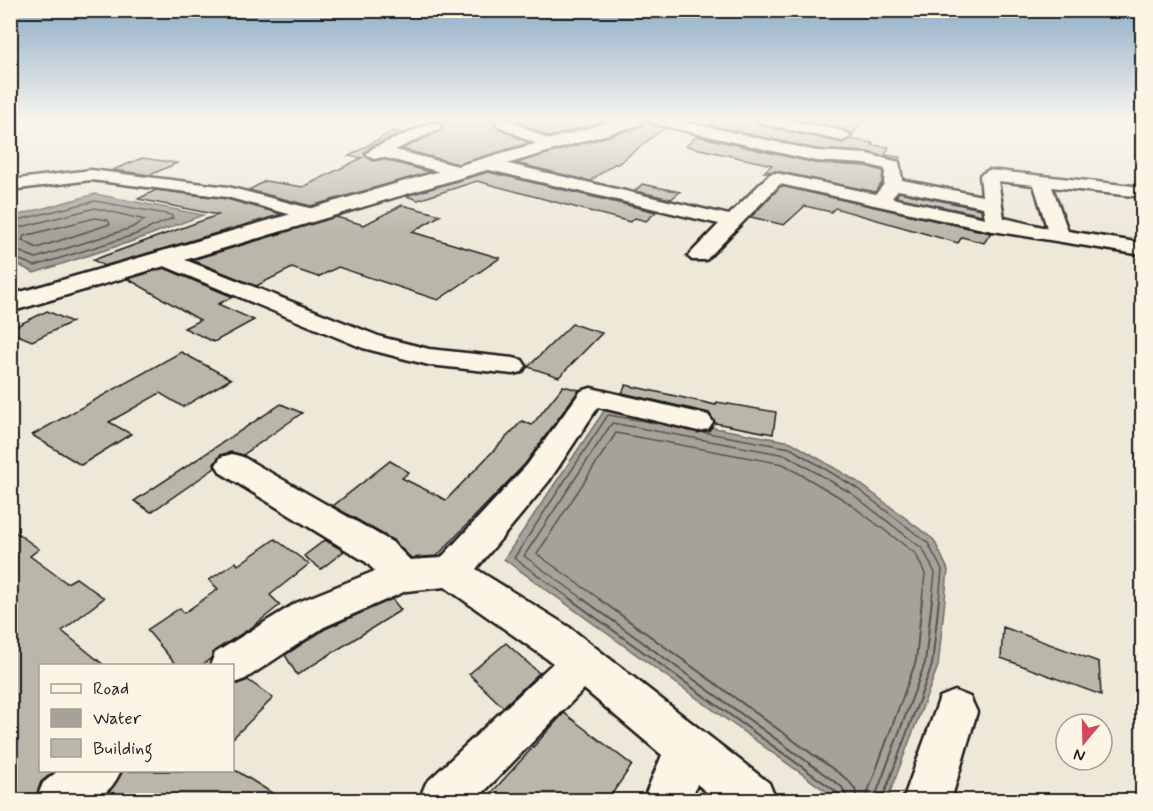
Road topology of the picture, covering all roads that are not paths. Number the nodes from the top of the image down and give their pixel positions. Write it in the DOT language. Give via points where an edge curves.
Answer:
graph roads {
  1 [pos="405,158"];
  2 [pos="508,158"];
  3 [pos="847,158"];
  4 [pos="487,164"];
  5 [pos="460,172"];
  6 [pos="1041,181"];
  7 [pos="893,184"];
  8 [pos="10,185"];
  9 [pos="1143,192"];
  10 [pos="880,201"];
  11 [pos="992,203"];
  12 [pos="314,214"];
  13 [pos="734,222"];
  14 [pos="1058,232"];
  15 [pos="1143,243"];
  16 [pos="1143,249"];
  17 [pos="699,256"];
  18 [pos="165,258"];
  19 [pos="16,298"];
  20 [pos="513,366"];
  21 [pos="698,422"];
  22 [pos="232,465"];
  23 [pos="451,572"];
  24 [pos="402,576"];
  25 [pos="582,663"];
  26 [pos="234,664"];
  27 [pos="955,712"];
  28 [pos="687,748"];
  29 [pos="97,772"];
  30 [pos="60,801"];
  31 [pos="443,801"];
  32 [pos="667,801"];
  33 [pos="752,801"];
  34 [pos="927,801"];
  1 -- 5 [label="street"];
  2 -- 4 [label="main road"];
  3 -- 7 [label="street" via="893,166"];
  4 -- 5 [label="main road"];
  4 -- 13 [label="street"];
  5 -- 12 [label="main road"];
  6 -- 9 [label="street"];
  6 -- 11 [label="street" via="989,175"];
  6 -- 14 [label="street"];
  7 -- 10 [label="street"];
  7 -- 11 [label="street"];
  8 -- 12 [label="street" via="91,175 228,192"];
  10 -- 13 [label="street" via="776,178"];
  10 -- 16 [label="street" via="987,224"];
  11 -- 14 [label="street" via="995,223"];
  12 -- 18 [label="main road"];
  13 -- 17 [label="street"];
  14 -- 15 [label="street"];
  18 -- 19 [label="main road"];
  18 -- 20 [label="street" via="372,343 429,357"];
  21 -- 23 [label="street" via="591,397 538,473"];
  22 -- 24 [label="street" via="379,552"];
  23 -- 24 [label="street"];
  23 -- 25 [label="street" via="555,640"];
  24 -- 26 [label="street" via="310,615"];
  25 -- 28 [label="street"];
  25 -- 31 [label="street"];
  27 -- 34 [label="street"];
  28 -- 32 [label="street"];
  28 -- 33 [label="street"];
  29 -- 30 [label="street"];
}
